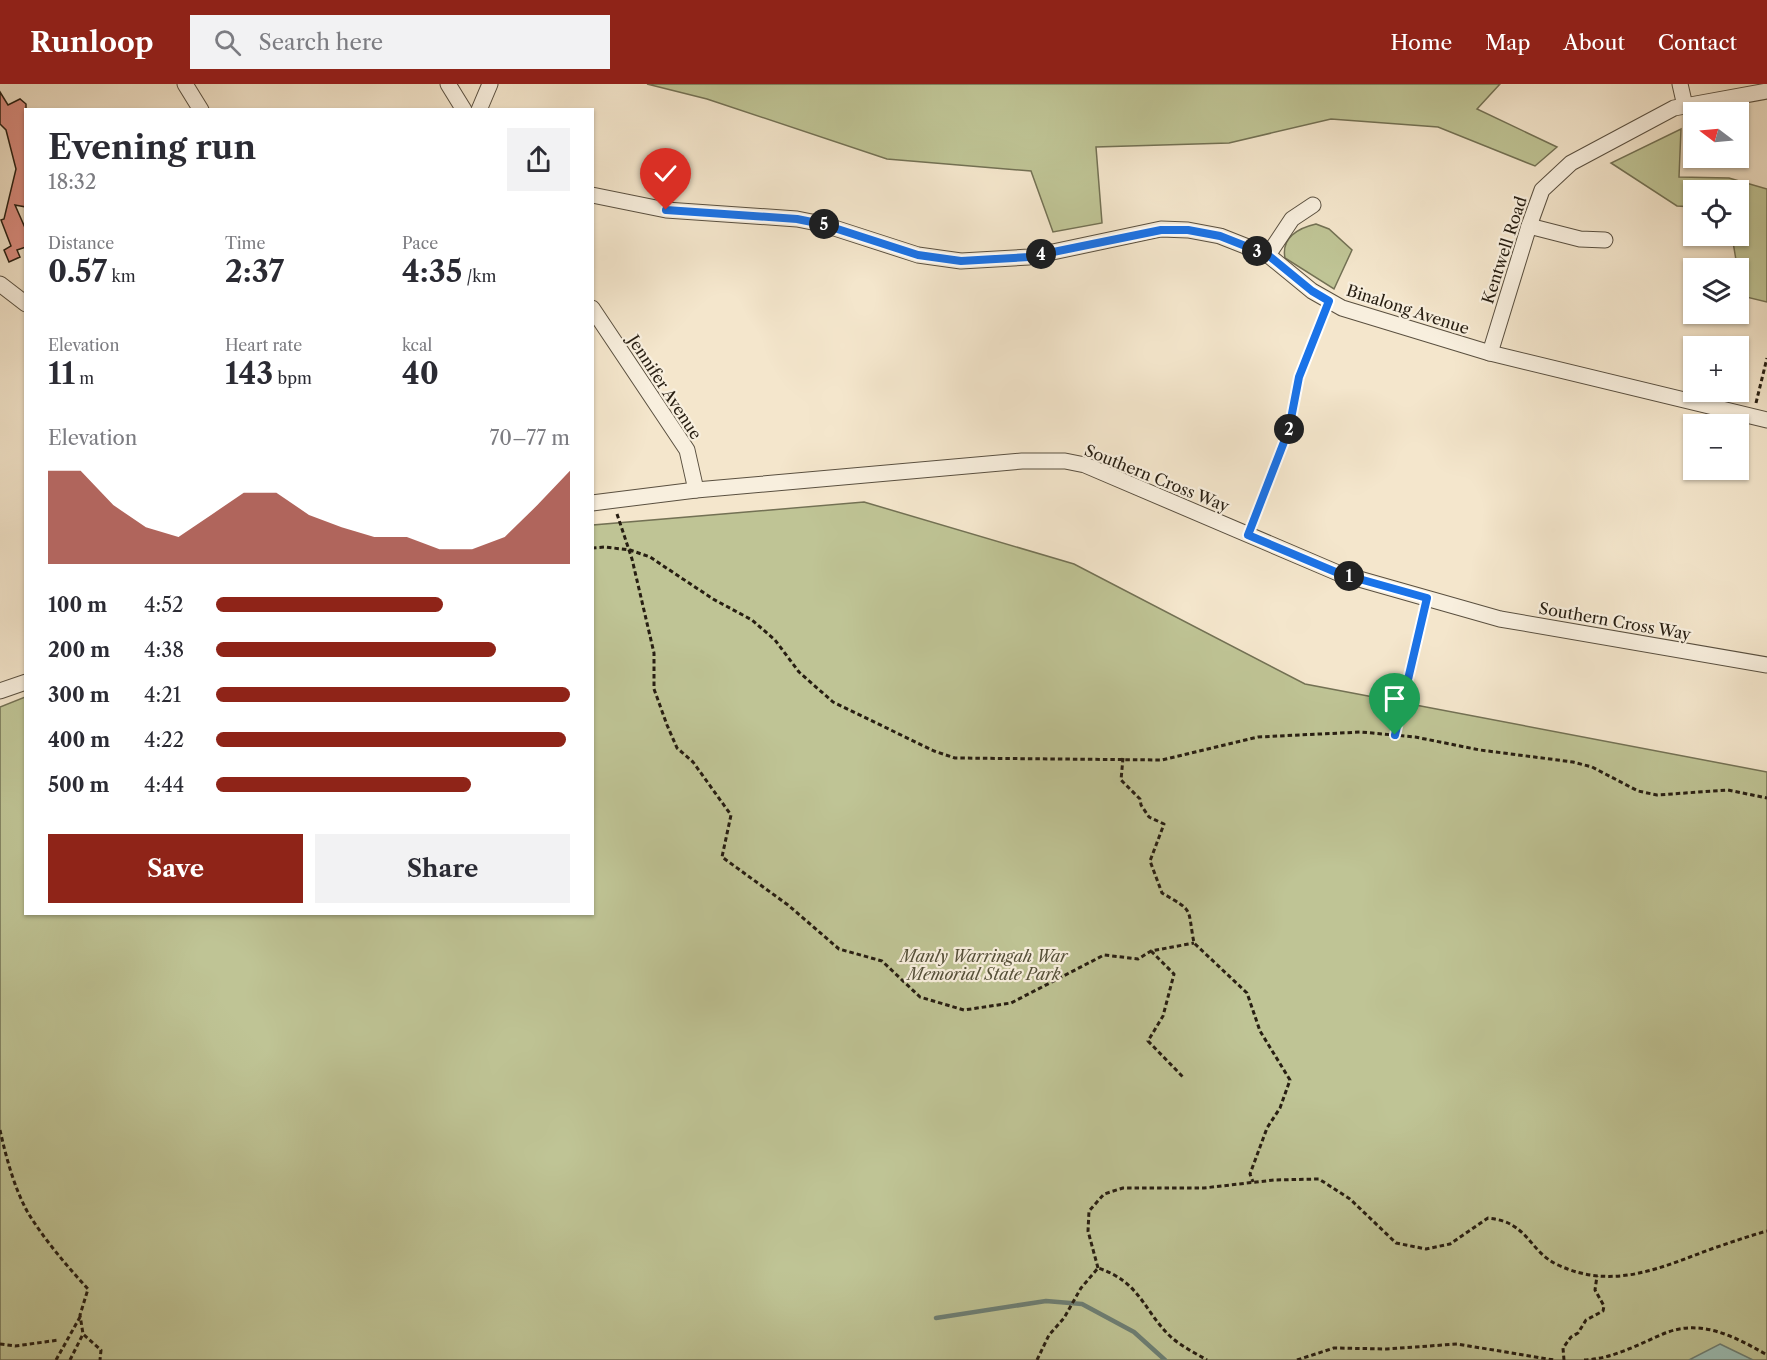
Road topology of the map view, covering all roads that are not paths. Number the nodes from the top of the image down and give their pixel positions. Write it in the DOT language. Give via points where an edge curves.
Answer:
graph roads {
  1 [pos="184,84"];
  2 [pos="448,84"];
  3 [pos="490,84"];
  4 [pos="1680,84"];
  5 [pos="1767,91"];
  6 [pos="1685,102"];
  7 [pos="1708,102"];
  8 [pos="1683,106"];
  9 [pos="200,108"];
  10 [pos="463,108"];
  11 [pos="480,108"];
  12 [pos="594,195"];
  13 [pos="1313,205"];
  14 [pos="1529,226"];
  15 [pos="1605,240"];
  16 [pos="1268,255"];
  17 [pos="0,284"];
  18 [pos="24,302"];
  19 [pos="594,311"];
  20 [pos="1490,353"];
  21 [pos="1760,418"];
  22 [pos="696,490"];
  23 [pos="594,503"];
  24 [pos="1767,665"];
  25 [pos="24,683"];
  26 [pos="0,691"];
  1 -- 9 [label="street"];
  2 -- 10 [label="street"];
  3 -- 11 [label="street"];
  4 -- 6 [label="street"];
  5 -- 7 [label="street, Kentwell Road"];
  8 -- 14 [label="street, Kentwell Road" via="1571,163 1542,190"];
  12 -- 16 [label="street, Binalong Avenue" via="666,210 797,219 918,255 961,261 1029,257 1161,230 1220,236"];
  13 -- 16 [label="street" via="1292,219"];
  14 -- 15 [label="street" via="1580,239"];
  14 -- 20 [label="street, Kentwell Road"];
  16 -- 20 [label="street, Binalong Avenue" via="1312,291 1342,308"];
  17 -- 18 [label="street"];
  19 -- 22 [label="street, Jennifer Avenue" via="687,450"];
  20 -- 21 [label="street, Binalong Avenue"];
  22 -- 23 [label="street, Southern Cross Way"];
  22 -- 24 [label="street, Southern Cross Way" via="1022,461 1065,461 1085,465 1338,573 1500,619"];
  25 -- 26 [label="street"];
}
